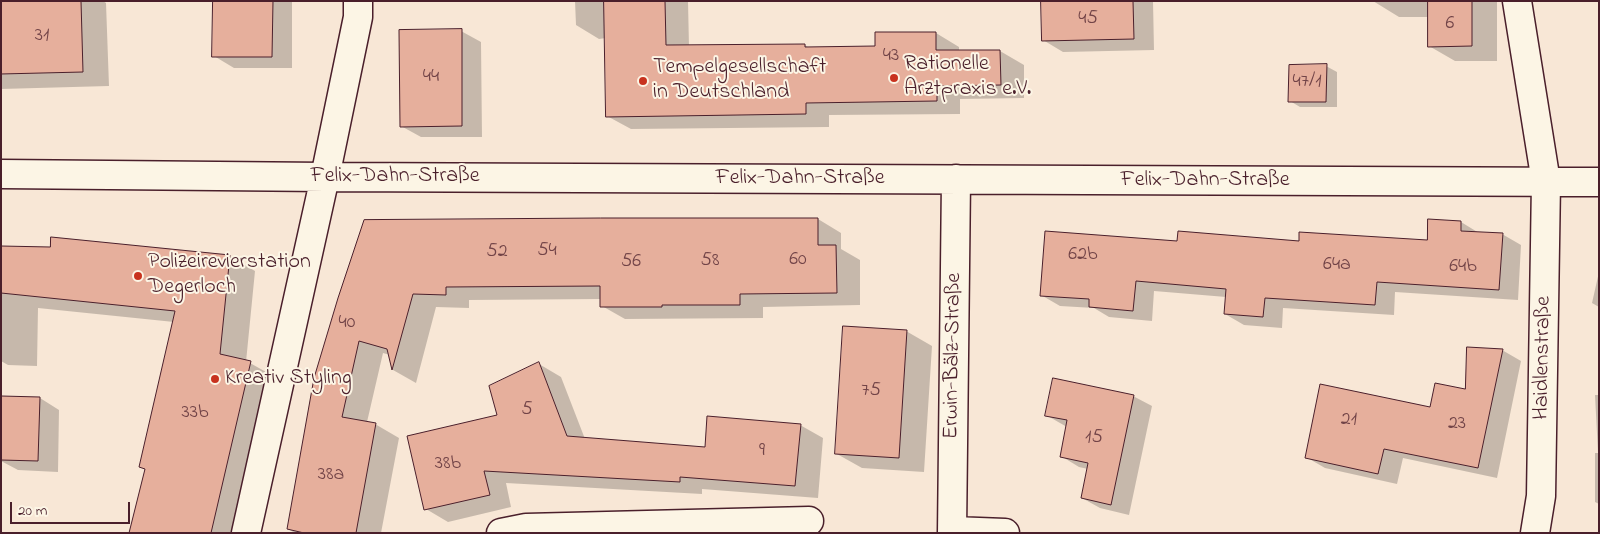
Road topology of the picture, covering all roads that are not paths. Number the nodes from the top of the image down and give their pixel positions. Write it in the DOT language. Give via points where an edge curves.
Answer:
graph roads {
  1 [pos="358,1"];
  2 [pos="1517,1"];
  3 [pos="1,174"];
  4 [pos="325,177"];
  5 [pos="956,180"];
  6 [pos="1546,182"];
  7 [pos="1599,182"];
  8 [pos="809,521"];
  9 [pos="952,532"];
  10 [pos="246,533"];
  11 [pos="501,533"];
  12 [pos="1005,533"];
  13 [pos="1536,533"];
  1 -- 4 [label="street" via="358,17"];
  2 -- 6 [label="street, Haidlenstraße"];
  3 -- 4 [label="street, Felix-Dahn-Straße"];
  4 -- 5 [label="street, Felix-Dahn-Straße"];
  4 -- 10 [label="street"];
  5 -- 6 [label="street, Felix-Dahn-Straße"];
  5 -- 9 [label="street, Erwin-Bälz-Straße"];
  6 -- 7 [label="street, Felix-Dahn-Straße"];
  6 -- 13 [label="street, Haidlenstraße" via="1541,496"];
  8 -- 11 [label="street" via="526,528"];
  9 -- 12 [label="street"];
}
